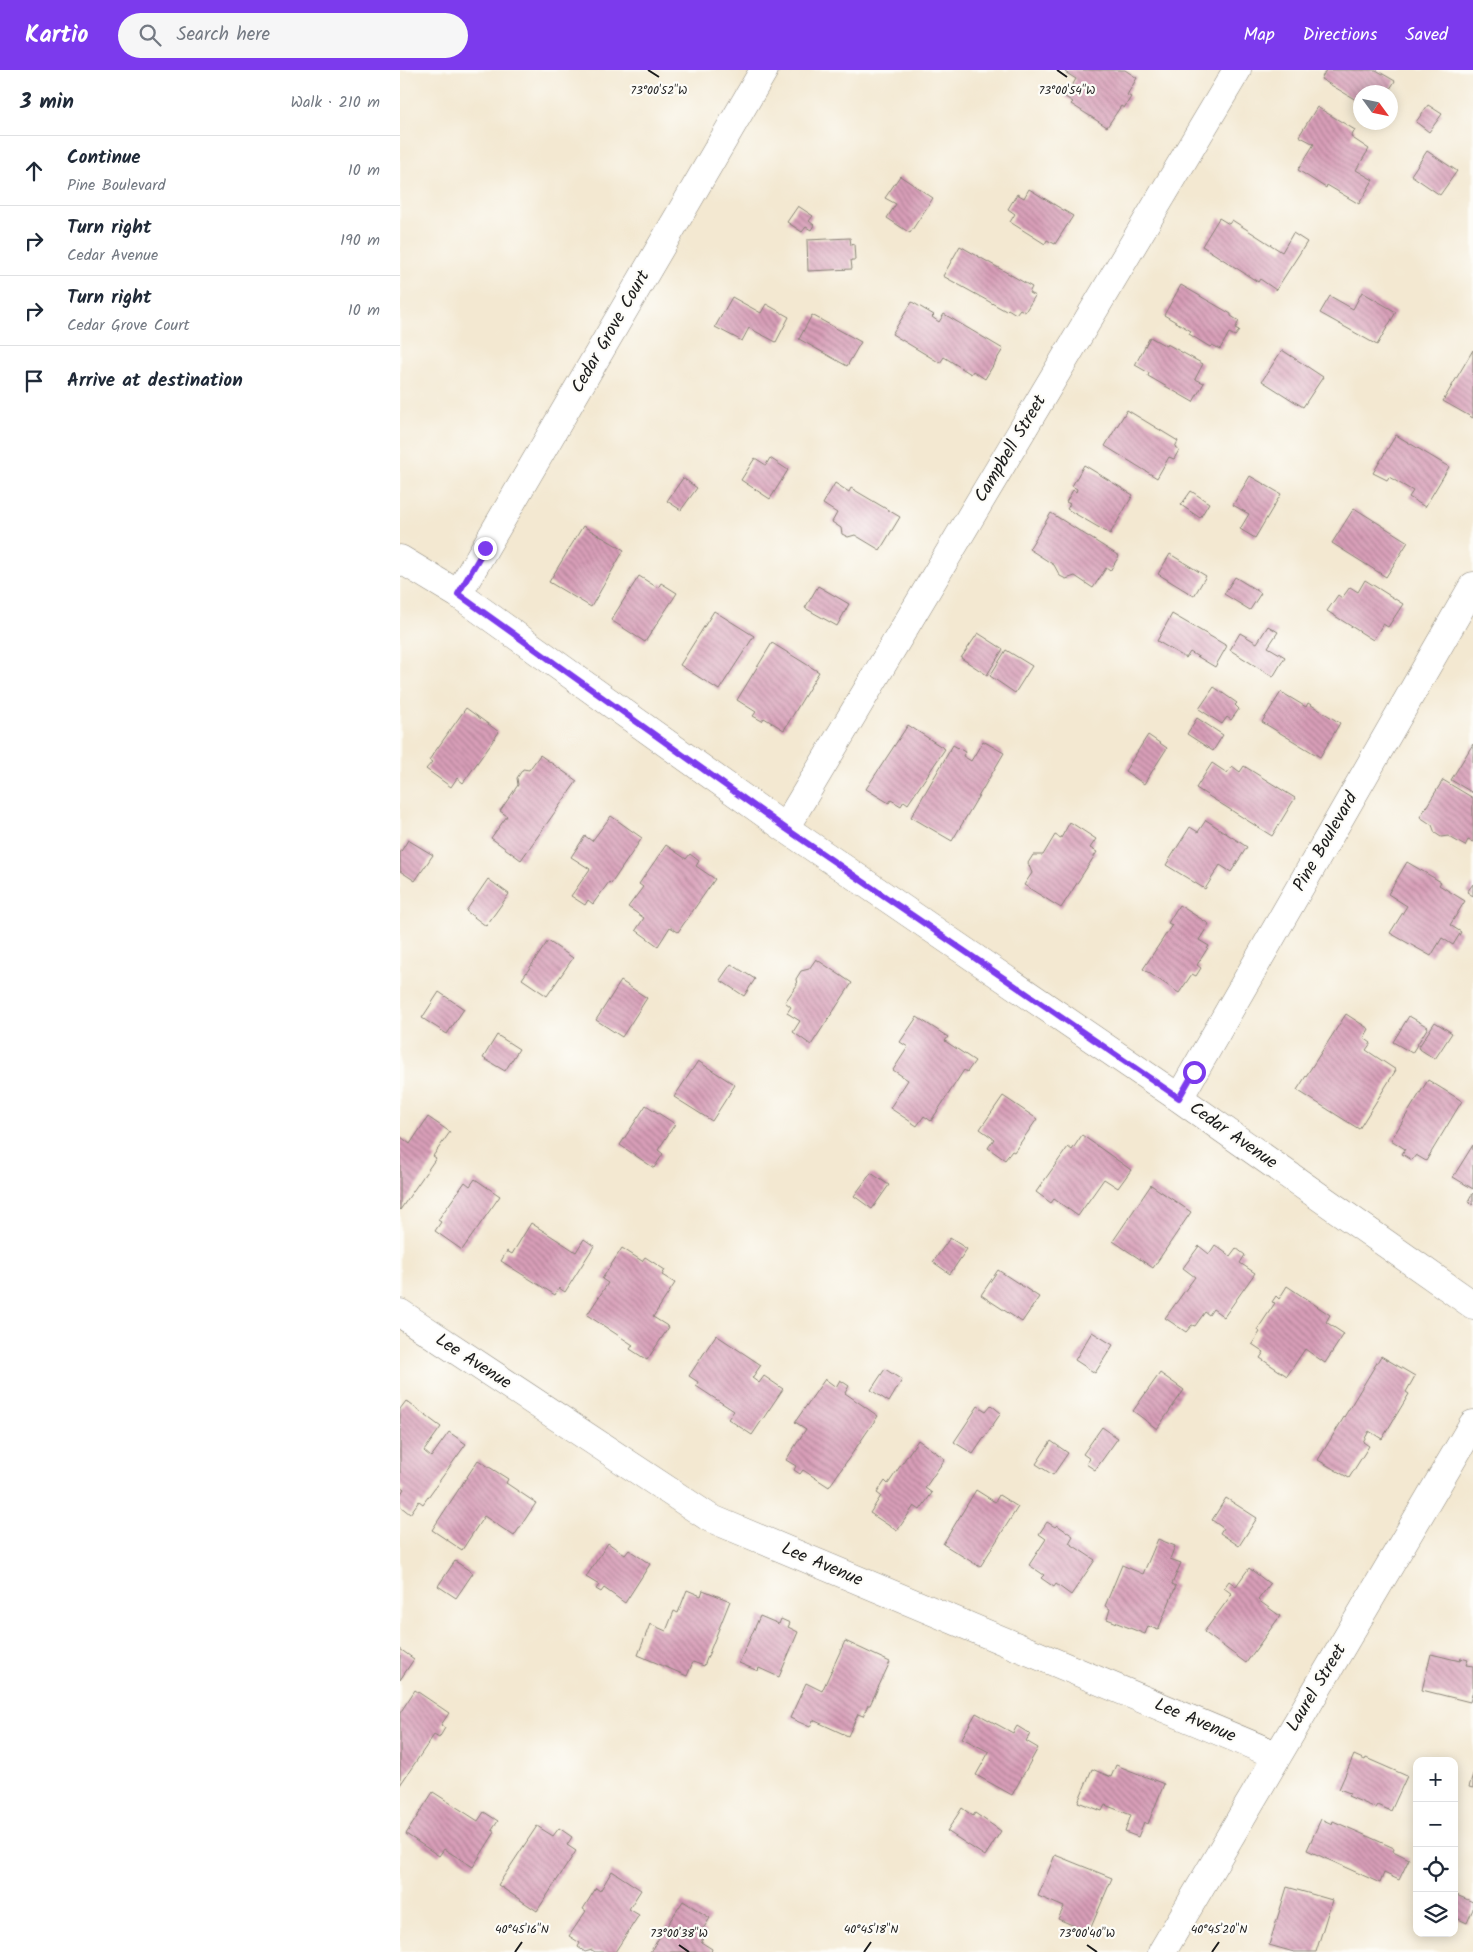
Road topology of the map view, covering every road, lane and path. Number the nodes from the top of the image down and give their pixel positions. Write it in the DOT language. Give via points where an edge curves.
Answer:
graph roads {
  1 [pos="764,70"];
  2 [pos="1237,70"];
  3 [pos="400,559"];
  4 [pos="1473,586"];
  5 [pos="458,594"];
  6 [pos="785,828"];
  7 [pos="1179,1098"];
  8 [pos="1473,1305"];
  9 [pos="400,1313"];
  10 [pos="1473,1424"];
  11 [pos="1276,1755"];
  12 [pos="1162,1952"];
  1 -- 5 [label="street, Cedar Grove Court"];
  2 -- 6 [label="street, Campbell Street"];
  3 -- 5 [label="street, Cedar Avenue"];
  4 -- 7 [label="street, Pine Boulevard"];
  5 -- 6 [label="street, Cedar Avenue"];
  6 -- 7 [label="street, Cedar Avenue"];
  7 -- 8 [label="street, Cedar Avenue"];
  9 -- 11 [label="street, Lee Avenue" via="710,1518"];
  10 -- 11 [label="street, Laurel Street"];
  11 -- 12 [label="street, Laurel Street"];
}
